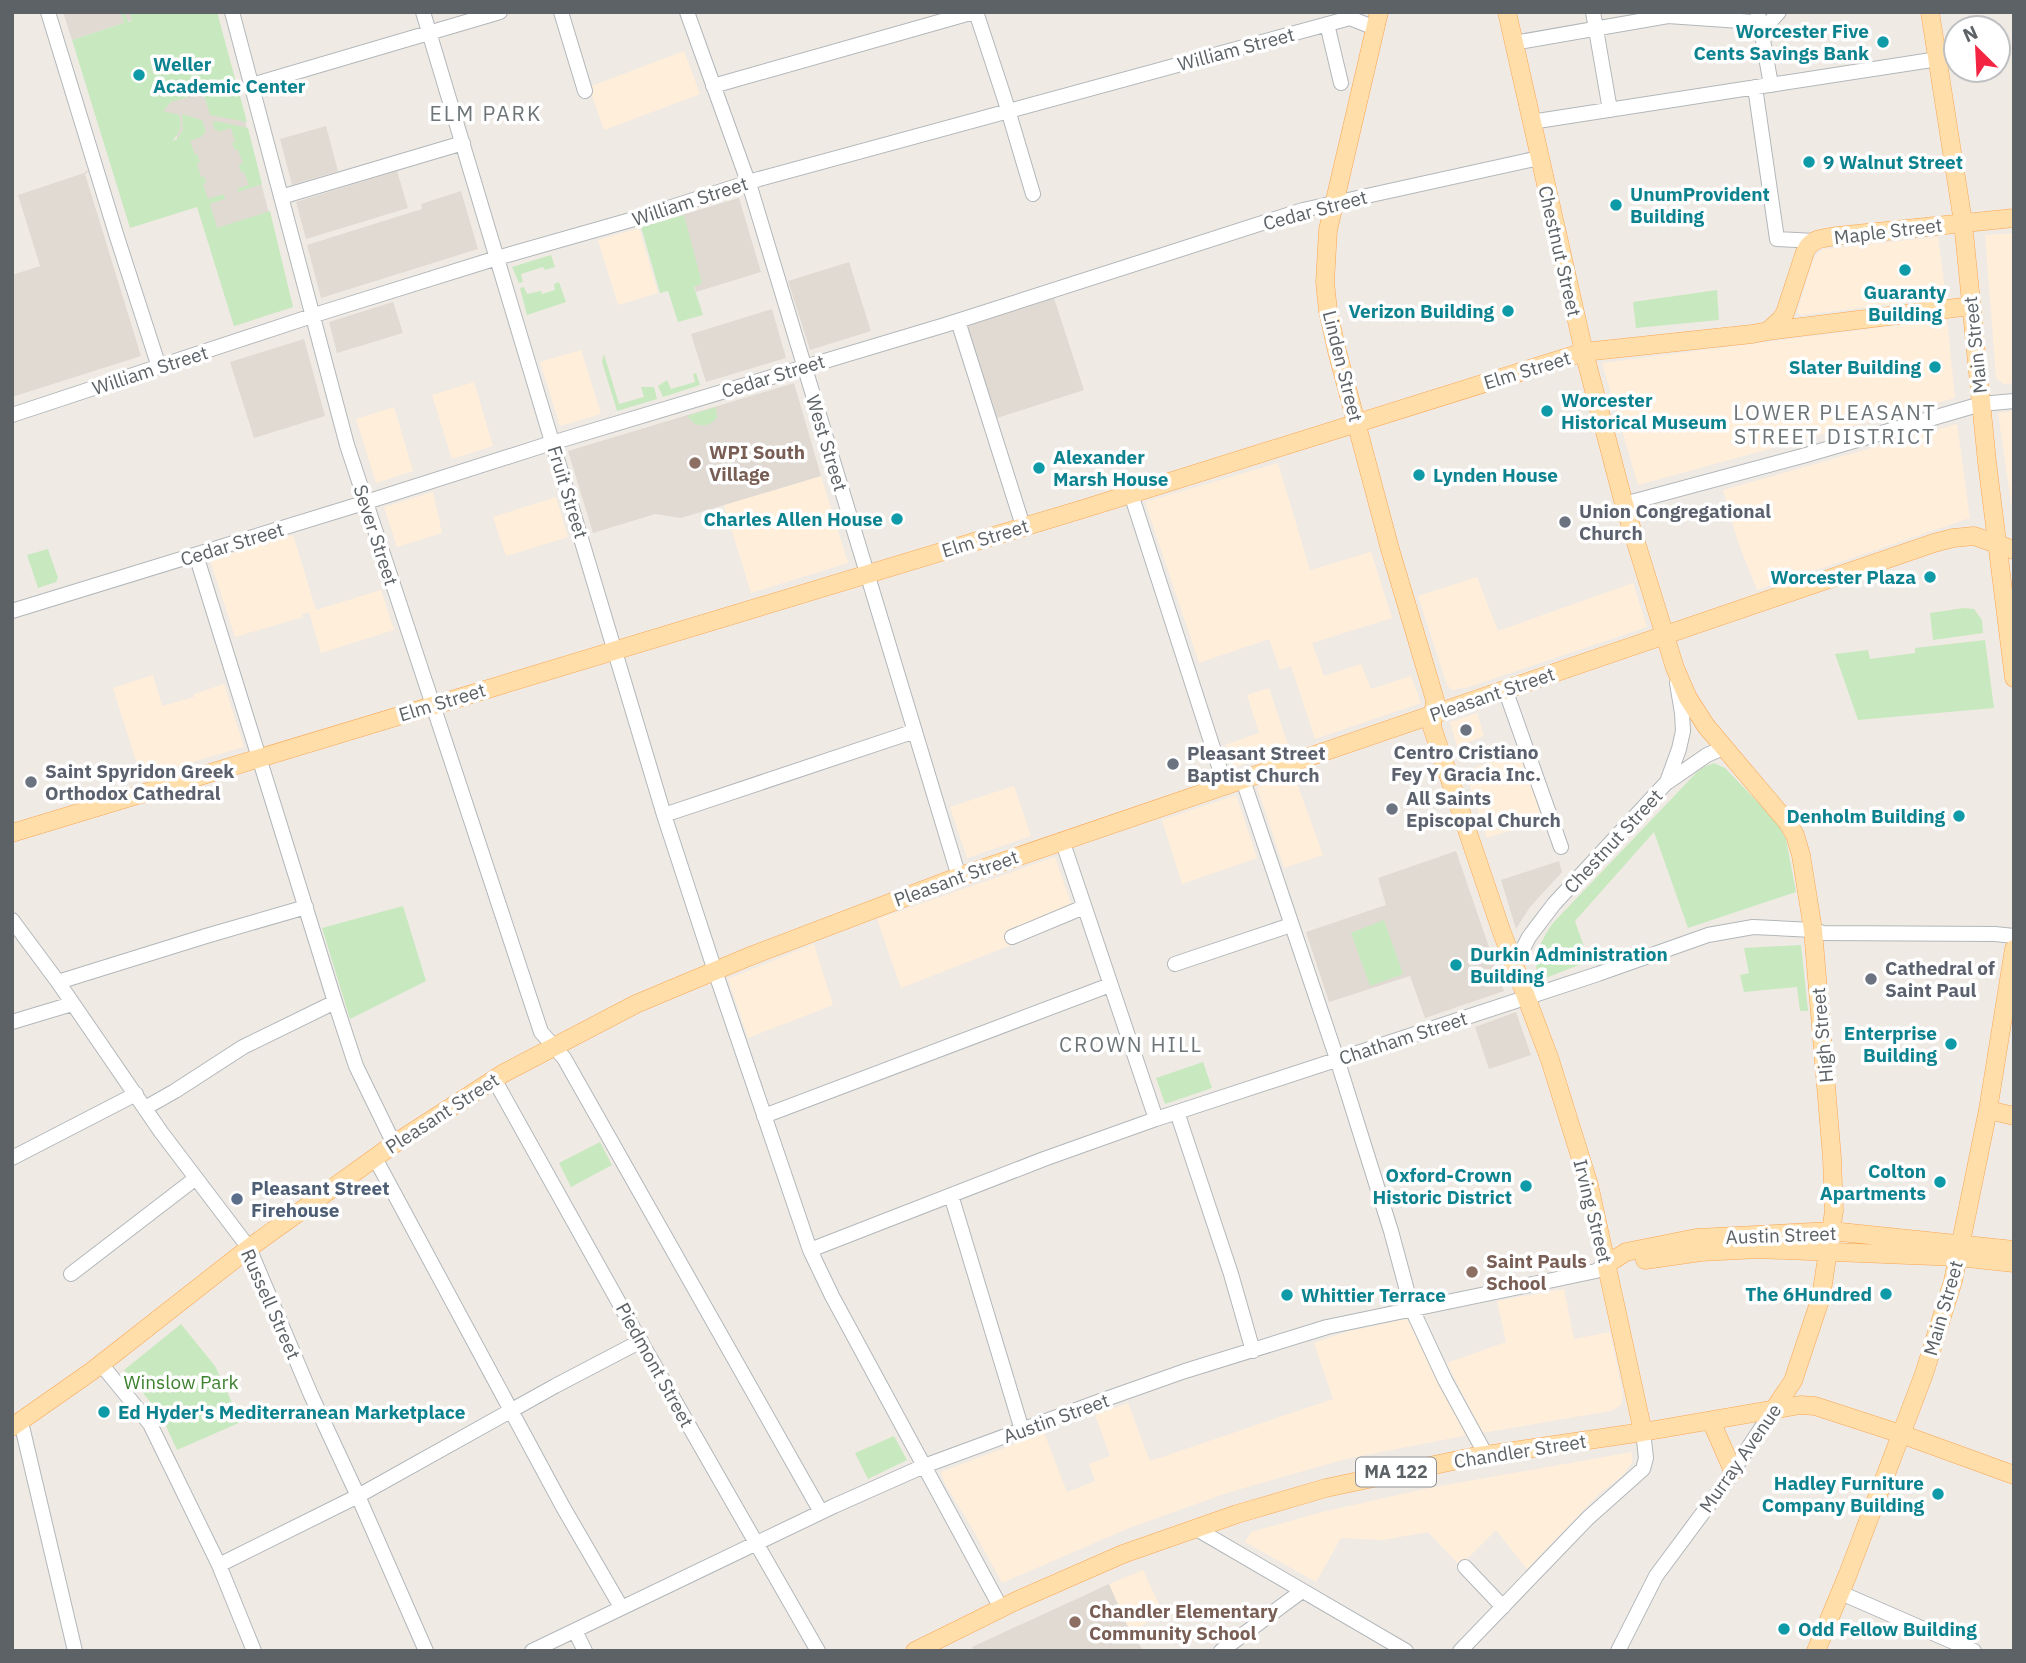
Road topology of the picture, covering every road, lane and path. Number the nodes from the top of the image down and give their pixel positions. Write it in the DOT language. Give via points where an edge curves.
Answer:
graph roads {
  1 [pos="48,12"];
  2 [pos="232,12"];
  3 [pos="423,12"];
  4 [pos="500,12"];
  5 [pos="561,12"];
  6 [pos="687,12"];
  7 [pos="975,12"];
  8 [pos="1507,12"];
  9 [pos="1593,12"];
  10 [pos="1779,12"];
  11 [pos="1930,12"];
  12 [pos="1759,18"];
  13 [pos="1377,20"];
  14 [pos="1327,24"];
  15 [pos="1595,30"];
  16 [pos="429,33"];
  17 [pos="1514,43"];
  18 [pos="1938,59"];
  19 [pos="1341,83"];
  20 [pos="252,85"];
  21 [pos="1771,85"];
  22 [pos="713,86"];
  23 [pos="1755,87"];
  24 [pos="585,92"];
  25 [pos="1008,110"];
  26 [pos="1610,110"];
  27 [pos="1531,122"];
  28 [pos="463,143"];
  29 [pos="1539,158"];
  30 [pos="748,182"];
  31 [pos="1033,194"];
  32 [pos="281,197"];
  33 [pos="1334,204"];
  34 [pos="2014,218"];
  35 [pos="1963,222"];
  36 [pos="1814,241"];
  37 [pos="497,258"];
  38 [pos="1971,306"];
  39 [pos="313,317"];
  40 [pos="958,321"];
  41 [pos="1768,331"];
  42 [pos="1584,352"];
  43 [pos="159,367"];
  44 [pos="804,367"];
  45 [pos="2014,401"];
  46 [pos="1981,404"];
  47 [pos="12,415"];
  48 [pos="1356,423"];
  49 [pos="553,443"];
  50 [pos="1131,494"];
  51 [pos="366,503"];
  52 [pos="1624,504"];
  53 [pos="1023,526"];
  54 [pos="2006,547"];
  55 [pos="196,555"];
  56 [pos="866,573"];
  57 [pos="12,611"];
  58 [pos="1666,636"];
  59 [pos="616,650"];
  60 [pos="1675,668"];
  61 [pos="2014,678"];
  62 [pos="1505,689"];
  63 [pos="432,705"];
  64 [pos="1432,715"];
  65 [pos="915,731"];
  66 [pos="1723,748"];
  67 [pos="260,758"];
  68 [pos="1667,782"];
  69 [pos="1234,783"];
  70 [pos="664,815"];
  71 [pos="12,833"];
  72 [pos="1062,840"];
  73 [pos="1561,847"];
  74 [pos="959,877"];
  75 [pos="306,907"];
  76 [pos="1084,907"];
  77 [pos="12,920"];
  78 [pos="1292,925"];
  79 [pos="1813,930"];
  80 [pos="2014,936"];
  81 [pos="1012,937"];
  82 [pos="2014,949"];
  83 [pos="1175,964"];
  84 [pos="1514,966"];
  85 [pos="715,971"];
  86 [pos="2012,978"];
  87 [pos="58,982"];
  88 [pos="1110,985"];
  89 [pos="1525,998"];
  90 [pos="335,1002"];
  91 [pos="72,1004"];
  92 [pos="12,1022"];
  93 [pos="554,1045"];
  94 [pos="1337,1059"];
  95 [pos="494,1079"];
  96 [pos="136,1094"];
  97 [pos="145,1108"];
  98 [pos="1988,1110"];
  99 [pos="1177,1112"];
  100 [pos="764,1116"];
  101 [pos="2014,1116"];
  102 [pos="1156,1119"];
  103 [pos="394,1144"];
  104 [pos="12,1158"];
  105 [pos="375,1158"];
  106 [pos="196,1178"];
  107 [pos="951,1195"];
  108 [pos="1831,1231"];
  109 [pos="249,1248"];
  110 [pos="810,1250"];
  111 [pos="2014,1250"];
  112 [pos="1828,1251"];
  113 [pos="1959,1251"];
  114 [pos="2014,1263"];
  115 [pos="1606,1264"];
  116 [pos="71,1274"];
  117 [pos="1412,1309"];
  118 [pos="640,1341"];
  119 [pos="1253,1351"];
  120 [pos="101,1364"];
  121 [pos="1774,1409"];
  122 [pos="513,1410"];
  123 [pos="1711,1421"];
  124 [pos="17,1424"];
  125 [pos="1022,1430"];
  126 [pos="1643,1432"];
  127 [pos="1901,1434"];
  128 [pos="1486,1455"];
  129 [pos="924,1466"];
  130 [pos="1733,1471"];
  131 [pos="2014,1475"];
  132 [pos="358,1496"];
  133 [pos="821,1512"];
  134 [pos="1195,1528"];
  135 [pos="758,1544"];
  136 [pos="219,1565"];
  137 [pos="1465,1567"];
  138 [pos="1301,1591"];
  139 [pos="1841,1593"];
  140 [pos="1503,1606"];
  141 [pos="621,1607"];
  142 [pos="1001,1608"];
  143 [pos="575,1631"];
  144 [pos="75,1651"];
  145 [pos="254,1651"];
  146 [pos="426,1651"];
  147 [pos="532,1651"];
  148 [pos="585,1651"];
  149 [pos="818,1651"];
  150 [pos="915,1651"];
  151 [pos="1221,1651"];
  152 [pos="1406,1651"];
  153 [pos="1460,1651"];
  154 [pos="1618,1651"];
  155 [pos="1816,1651"];
  156 [pos="1974,1651"];
  1 -- 43 [label="street"];
  2 -- 20 [label="street, Sever Street"];
  3 -- 16 [label="street, Fruit Street"];
  4 -- 16 [label="street"];
  5 -- 24 [label="street"];
  6 -- 22 [label="street, West Street"];
  7 -- 22 [label="street"];
  7 -- 25 [label="street"];
  8 -- 17 [label="main road, Chestnut Street"];
  9 -- 15 [label="street"];
  10 -- 12 [label="street" via="1769,23"];
  11 -- 18 [label="main road, Main Street"];
  12 -- 15 [label="street" via="1668,16"];
  12 -- 21 [label="street"];
  13 -- 14 [label="street, William Street" via="1350,18"];
  13 -- 33 [label="main road, Linden Street"];
  14 -- 19 [label="street"];
  14 -- 25 [label="street, William Street"];
  15 -- 17 [label="street"];
  15 -- 26 [label="street"];
  16 -- 20 [label="street"];
  16 -- 28 [label="street, Fruit Street"];
  17 -- 27 [label="main road, Chestnut Street"];
  18 -- 21 [label="street"];
  18 -- 35 [label="main road, Main Street"];
  20 -- 32 [label="street, Sever Street"];
  21 -- 23 [label="street"];
  22 -- 30 [label="street, West Street"];
  23 -- 26 [label="street"];
  23 -- 36 [label="street, Maple Street" via="1777,239"];
  25 -- 30 [label="street, William Street"];
  25 -- 31 [label="street"];
  26 -- 27 [label="street"];
  27 -- 29 [label="main road, Chestnut Street"];
  28 -- 32 [label="street"];
  28 -- 37 [label="street, Fruit Street"];
  29 -- 33 [label="street, Cedar Street"];
  29 -- 42 [label="main road, Chestnut Street"];
  30 -- 37 [label="street, William Street"];
  30 -- 44 [label="street, West Street"];
  32 -- 39 [label="street, Sever Street"];
  33 -- 40 [label="street, Cedar Street"];
  33 -- 48 [label="main road, Linden Street" via="1328,230 1326,297"];
  34 -- 35 [label="main road, Maple Street"];
  35 -- 36 [label="main road, Maple Street"];
  35 -- 38 [label="main road, Main Street"];
  36 -- 41 [label="main road, Maple Street" via="1805,252 1781,319"];
  37 -- 39 [label="street, William Street"];
  37 -- 49 [label="street, Fruit Street"];
  38 -- 41 [label="main road, Elm Street"];
  38 -- 46 [label="main road, Main Street"];
  39 -- 43 [label="street, William Street"];
  39 -- 51 [label="street, Sever Street"];
  40 -- 44 [label="street, Cedar Street"];
  40 -- 53 [label="street"];
  41 -- 42 [label="main road, Elm Street"];
  42 -- 48 [label="main road, Elm Street"];
  42 -- 52 [label="main road, Chestnut Street"];
  43 -- 47 [label="street, William Street"];
  44 -- 49 [label="street, Cedar Street"];
  44 -- 56 [label="street, West Street"];
  45 -- 46 [label="street"];
  46 -- 52 [label="street"];
  46 -- 54 [label="main road, Main Street"];
  48 -- 50 [label="main road, Elm Street"];
  48 -- 64 [label="main road, Linden Street" via="1435,700"];
  49 -- 51 [label="street, Cedar Street"];
  49 -- 59 [label="street, Fruit Street"];
  50 -- 53 [label="main road, Elm Street"];
  50 -- 69 [label="street"];
  51 -- 55 [label="street, Cedar Street"];
  51 -- 63 [label="street, Sever Street"];
  52 -- 58 [label="main road, Chestnut Street"];
  53 -- 56 [label="main road, Elm Street"];
  54 -- 58 [label="main road, Pleasant Street" via="1974,536 1944,540"];
  54 -- 61 [label="main road, Main Street"];
  55 -- 57 [label="street, Cedar Street"];
  55 -- 67 [label="street"];
  56 -- 59 [label="main road, Elm Street"];
  56 -- 65 [label="street, West Street"];
  58 -- 60 [label="main road, Chestnut Street"];
  58 -- 62 [label="main road, Pleasant Street"];
  59 -- 63 [label="main road, Elm Street"];
  59 -- 70 [label="street, Fruit Street"];
  60 -- 66 [label="main road, High Street" via="1694,708"];
  60 -- 68 [label="street, Chestnut Street" via="1683,731"];
  62 -- 64 [label="main road, Pleasant Street"];
  62 -- 73 [label="street"];
  63 -- 67 [label="main road, Elm Street"];
  63 -- 93 [label="street, Sever Street" via="541,1032"];
  64 -- 69 [label="main road, Pleasant Street"];
  64 -- 84 [label="main road, Irving Street"];
  65 -- 70 [label="street"];
  65 -- 74 [label="street, West Street"];
  66 -- 68 [label="street"];
  66 -- 79 [label="main road, High Street" via="1795,835"];
  67 -- 71 [label="main road, Elm Street"];
  67 -- 75 [label="street"];
  68 -- 84 [label="street, Chestnut Street" via="1554,904"];
  69 -- 72 [label="main road, Pleasant Street"];
  69 -- 78 [label="street"];
  70 -- 85 [label="street, Fruit Street"];
  72 -- 74 [label="main road, Pleasant Street"];
  72 -- 76 [label="street"];
  74 -- 85 [label="main road, Pleasant Street"];
  75 -- 87 [label="street"];
  75 -- 90 [label="street"];
  76 -- 81 [label="street"];
  76 -- 88 [label="street"];
  77 -- 87 [label="street, Russell Street"];
  78 -- 83 [label="street"];
  78 -- 94 [label="street"];
  79 -- 80 [label="street, Chatham Street"];
  79 -- 89 [label="street, Chatham Street" via="1753,927 1708,935"];
  79 -- 108 [label="main road, High Street" via="1832,1158"];
  82 -- 86 [label="main road, Main Street"];
  84 -- 89 [label="main road, Irving Street"];
  85 -- 93 [label="main road, Pleasant Street"];
  85 -- 100 [label="street, Fruit Street"];
  86 -- 98 [label="main road, Main Street"];
  87 -- 91 [label="street, Russell Street"];
  88 -- 100 [label="street"];
  88 -- 102 [label="street"];
  89 -- 94 [label="street, Chatham Street"];
  89 -- 115 [label="main road, Irving Street" via="1550,1060 1589,1185"];
  90 -- 97 [label="street" via="243,1047"];
  90 -- 103 [label="street" via="356,1066"];
  91 -- 92 [label="street"];
  91 -- 96 [label="street, Russell Street"];
  93 -- 95 [label="main road, Pleasant Street"];
  93 -- 133 [label="street, Sever Street"];
  94 -- 99 [label="street, Chatham Street"];
  94 -- 117 [label="street"];
  95 -- 103 [label="main road, Pleasant Street"];
  95 -- 118 [label="street, Piedmont Street"];
  96 -- 97 [label="street, Russell Street"];
  96 -- 104 [label="street"];
  97 -- 106 [label="street, Russell Street"];
  98 -- 101 [label="main road"];
  98 -- 113 [label="main road, Main Street"];
  99 -- 102 [label="street, Chatham Street"];
  99 -- 119 [label="street"];
  100 -- 110 [label="street, Fruit Street"];
  102 -- 107 [label="street, Chatham Street"];
  103 -- 105 [label="main road, Pleasant Street"];
  105 -- 109 [label="main road, Pleasant Street"];
  105 -- 122 [label="street"];
  106 -- 109 [label="street, Russell Street"];
  106 -- 116 [label="street"];
  107 -- 110 [label="street, Chatham Street"];
  107 -- 125 [label="street"];
  108 -- 112 [label="main road, High Street"];
  108 -- 113 [label="main road, Austin Street"];
  108 -- 115 [label="main road, Austin Street" via="1696,1238 1626,1252"];
  109 -- 120 [label="main road, Pleasant Street"];
  109 -- 132 [label="street, Russell Street"];
  110 -- 129 [label="street, Fruit Street"];
  111 -- 113 [label="main road"];
  112 -- 113 [label="main road, Austin Street"];
  112 -- 115 [label="main road, Austin Street" via="1725,1250"];
  112 -- 121 [label="main road, Murray Avenue" via="1821,1297 1806,1343 1793,1381"];
  113 -- 114 [label="main road"];
  113 -- 127 [label="main road, Main Street" via="1924,1374"];
  115 -- 117 [label="street, Austin Street" via="1596,1271"];
  115 -- 126 [label="main road, Irving Street"];
  117 -- 119 [label="street, Austin Street" via="1335,1325"];
  117 -- 128 [label="street"];
  118 -- 122 [label="street"];
  118 -- 135 [label="street, Piedmont Street"];
  119 -- 125 [label="street, Austin Street"];
  120 -- 124 [label="main road, Pleasant Street"];
  120 -- 136 [label="street" via="150,1424"];
  121 -- 123 [label="main road, Chandler Street / MA 122"];
  121 -- 127 [label="main road, Chandler Street / MA 122" via="1815,1406"];
  121 -- 130 [label="street, Murray Avenue"];
  122 -- 132 [label="street"];
  122 -- 141 [label="street"];
  123 -- 126 [label="main road, Chandler Street / MA 122"];
  123 -- 130 [label="main road"];
  124 -- 144 [label="street"];
  125 -- 129 [label="street, Austin Street"];
  126 -- 128 [label="main road, Chandler Street / MA 122"];
  126 -- 140 [label="street, Irving Street" via="1643,1469"];
  127 -- 131 [label="main road, MA 122"];
  127 -- 139 [label="main road, Main Street"];
  128 -- 134 [label="main road, Chandler Street / MA 122" via="1326,1488"];
  129 -- 133 [label="street, Austin Street"];
  129 -- 142 [label="street, Fruit Street"];
  130 -- 154 [label="street, Murray Avenue" via="1656,1576"];
  132 -- 136 [label="street"];
  132 -- 146 [label="street, Russell Street"];
  133 -- 135 [label="street, Austin Street"];
  134 -- 138 [label="street"];
  134 -- 142 [label="main road, Chandler Street / MA 122"];
  135 -- 141 [label="street, Austin Street"];
  135 -- 149 [label="street, Piedmont Street"];
  136 -- 145 [label="street"];
  137 -- 140 [label="street"];
  138 -- 151 [label="street"];
  138 -- 152 [label="street"];
  139 -- 155 [label="main road, Main Street"];
  139 -- 156 [label="street"];
  140 -- 153 [label="street, Irving Street"];
  141 -- 143 [label="street, Austin Street"];
  142 -- 150 [label="main road, Chandler Street / MA 122"];
  143 -- 147 [label="street, Austin Street"];
  143 -- 148 [label="street"];
}
